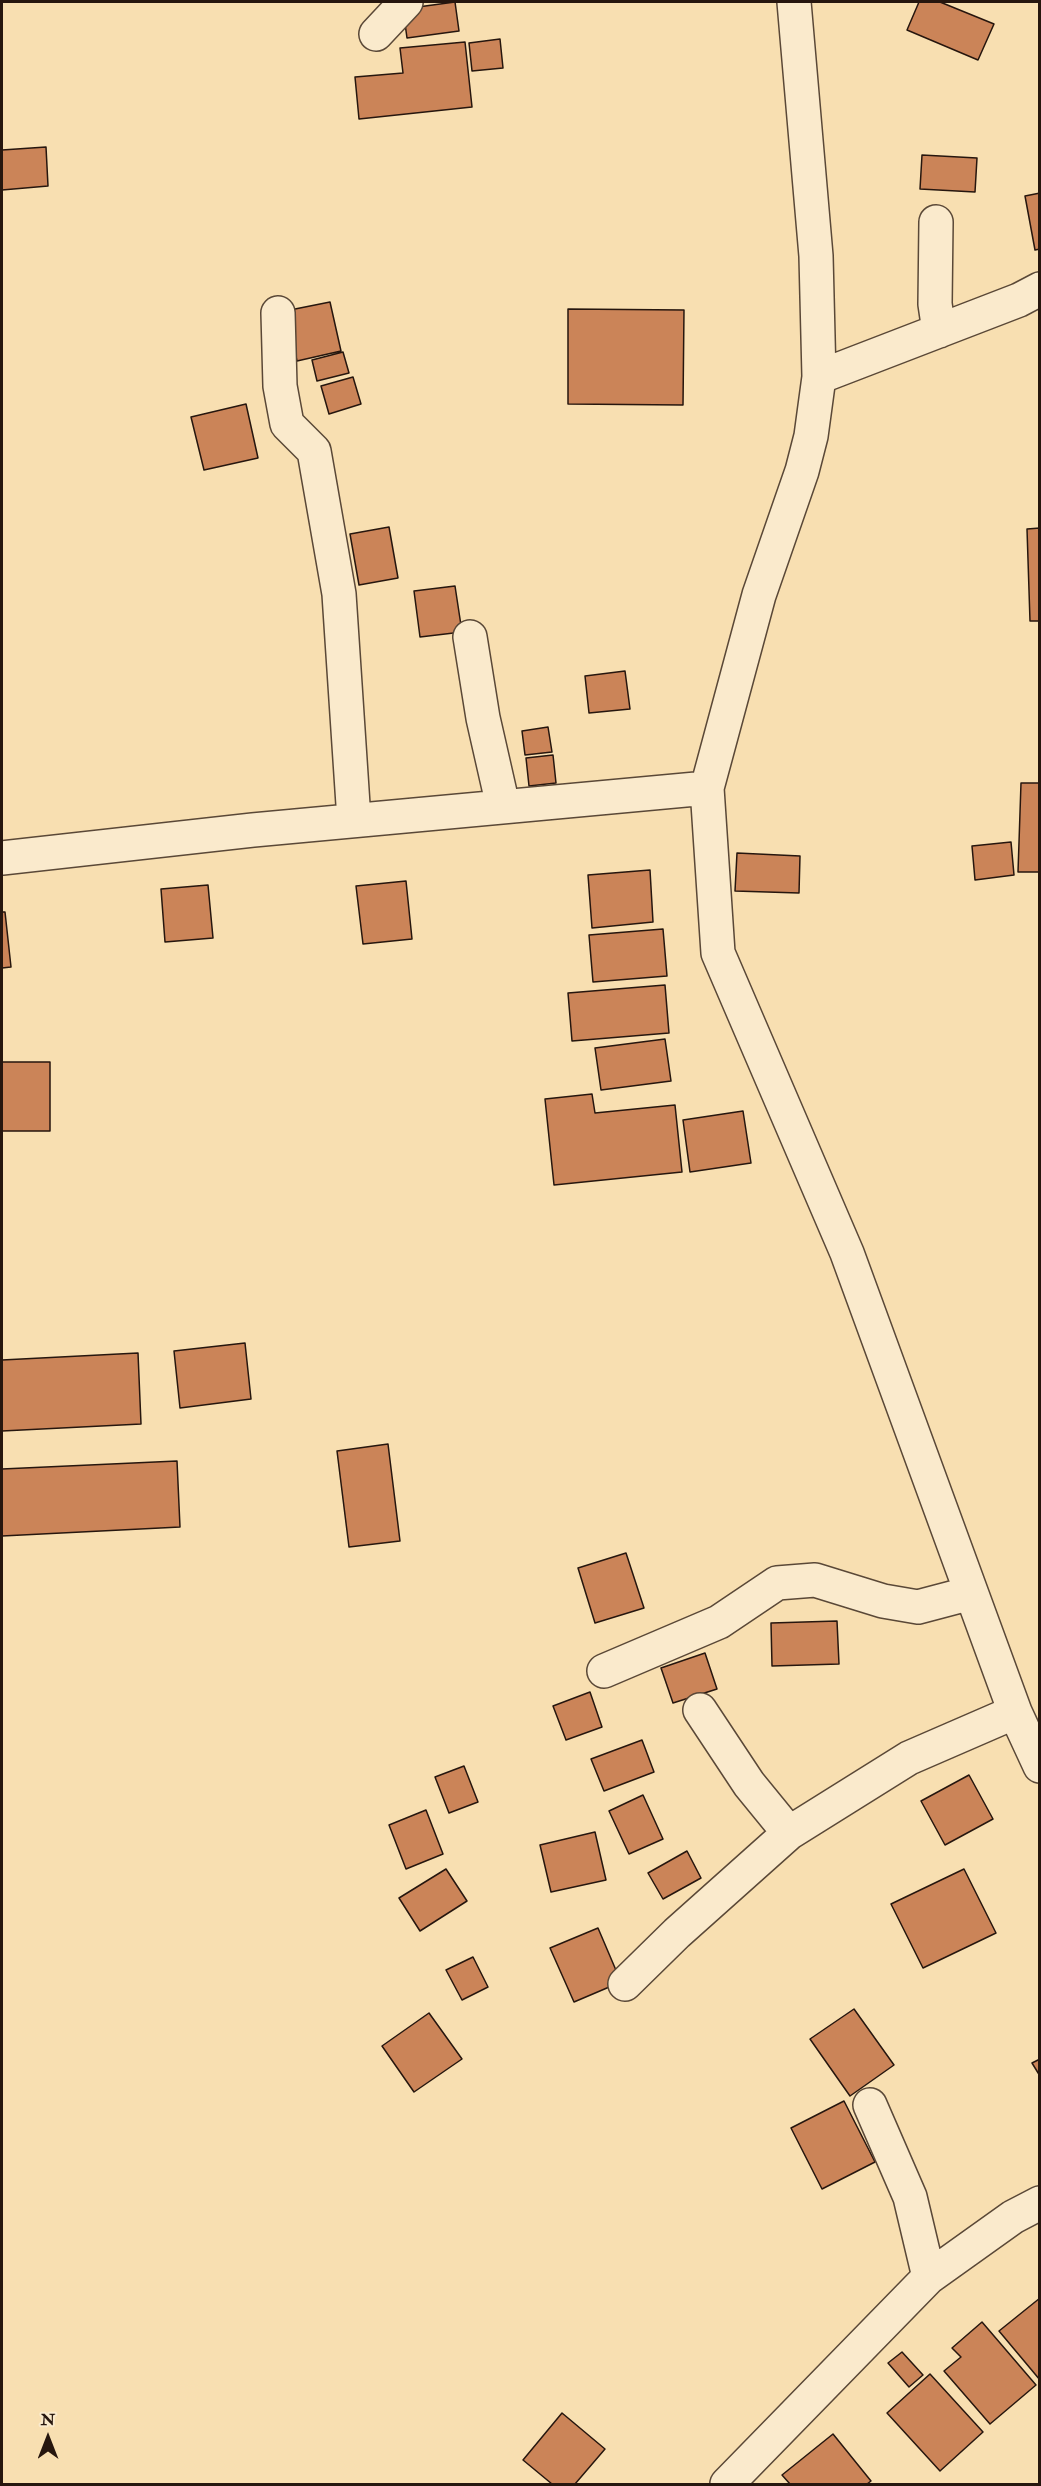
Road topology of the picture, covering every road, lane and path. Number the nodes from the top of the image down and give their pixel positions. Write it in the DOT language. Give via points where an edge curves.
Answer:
graph roads {
  1 [pos="406,2"];
  2 [pos="794,2"];
  3 [pos="376,33"];
  4 [pos="936,222"];
  5 [pos="1040,289"];
  6 [pos="278,313"];
  7 [pos="939,331"];
  8 [pos="819,377"];
  9 [pos="470,637"];
  10 [pos="708,788"];
  11 [pos="503,806"];
  12 [pos="354,820"];
  13 [pos="2,858"];
  14 [pos="971,1593"];
  15 [pos="604,1671"];
  16 [pos="700,1710"];
  17 [pos="1015,1713"];
  18 [pos="1040,1766"];
  19 [pos="789,1833"];
  20 [pos="625,1984"];
  21 [pos="870,2105"];
  22 [pos="1040,2203"];
  23 [pos="929,2277"];
  24 [pos="727,2484"];
  1 -- 3 [label="street"];
  2 -- 8 [label="street" via="816,256"];
  4 -- 7 [label="street" via="935,304"];
  5 -- 7 [label="street"];
  6 -- 12 [label="street" via="280,386 287,424 314,451 339,594"];
  7 -- 8 [label="street"];
  8 -- 10 [label="street" via="802,471 759,595"];
  9 -- 11 [label="street"];
  10 -- 11 [label="street"];
  10 -- 14 [label="street" via="718,953 847,1253"];
  11 -- 12 [label="street"];
  12 -- 13 [label="street"];
  14 -- 15 [label="street" via="918,1607 883,1601 815,1580 777,1583 719,1622"];
  14 -- 17 [label="street"];
  16 -- 19 [label="street" via="749,1784"];
  17 -- 18 [label="street"];
  17 -- 19 [label="street" via="909,1758"];
  19 -- 20 [label="street"];
  21 -- 23 [label="street" via="910,2197"];
  22 -- 23 [label="street" via="1013,2217"];
  23 -- 24 [label="street"];
}
